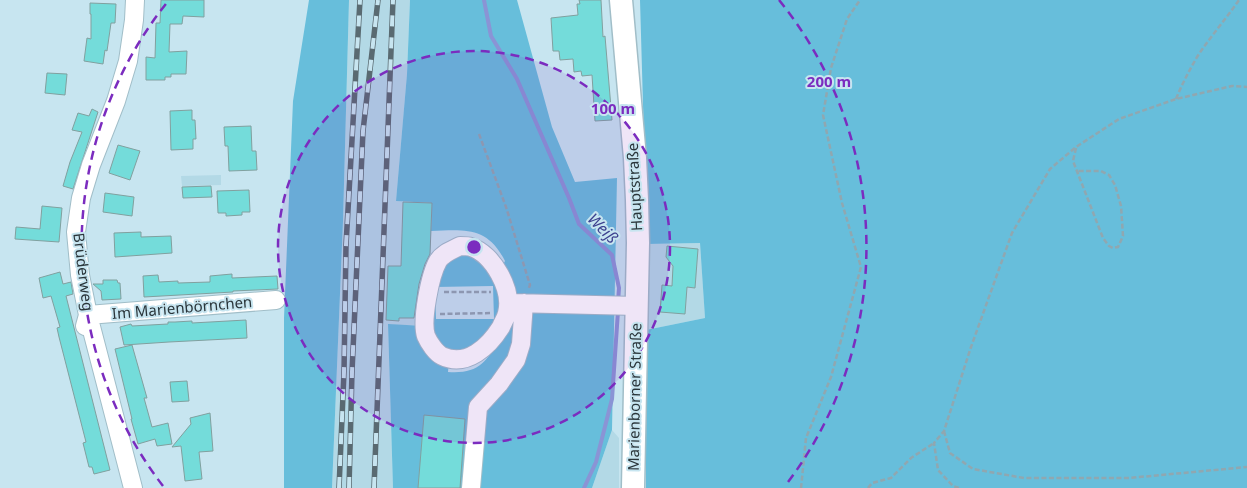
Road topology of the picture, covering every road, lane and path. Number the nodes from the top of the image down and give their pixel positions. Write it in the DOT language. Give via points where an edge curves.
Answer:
graph roads {
  1 [pos="135,0"];
  2 [pos="621,0"];
  3 [pos="860,0"];
  4 [pos="1240,0"];
  5 [pos="1247,87"];
  6 [pos="1176,99"];
  7 [pos="478,134"];
  8 [pos="1076,147"];
  9 [pos="1076,171"];
  10 [pos="427,292"];
  11 [pos="494,292"];
  12 [pos="276,300"];
  13 [pos="516,303"];
  14 [pos="630,305"];
  15 [pos="494,313"];
  16 [pos="426,314"];
  17 [pos="88,315"];
  18 [pos="944,431"];
  19 [pos="107,436"];
  20 [pos="934,443"];
  21 [pos="1247,468"];
  22 [pos="133,488"];
  23 [pos="471,488"];
  24 [pos="633,488"];
  25 [pos="801,488"];
  26 [pos="868,488"];
  27 [pos="959,488"];
  1 -- 17 [label="street, Brüderweg" via="128,61 81,198 76,232"];
  2 -- 14 [label="main road, Hauptstraße" via="635,158 638,242"];
  3 -- 25 [label="path" via="847,19 831,68 823,115 842,203 861,267 831,377 806,438"];
  4 -- 6 [label="path" via="1198,56"];
  5 -- 6 [label="path" via="1232,86"];
  6 -- 8 [label="path" via="1119,119"];
  7 -- 13 [label="path" via="506,207 530,285"];
  8 -- 9 [label="path"];
  8 -- 18 [label="path" via="1050,169 1012,233"];
  9 -- 9 [label="path" via="1103,238 1109,246 1118,247 1123,236 1121,206 1115,185 1101,171"];
  10 -- 11 [label="path"];
  10 -- 13 [label="street" via="439,260 449,251 469,246 491,262"];
  10 -- 16 [label="street"];
  12 -- 17 [label="street, Im Marienbörnchen"];
  13 -- 14 [label="street"];
  13 -- 16 [label="street" via="486,346 462,360 449,360 439,354 426,335"];
  13 -- 23 [label="street" via="521,344 516,360 478,407"];
  14 -- 24 [label="main road, Marienborner Straße"];
  15 -- 16 [label="path"];
  17 -- 19 [label="street" via="83,333"];
  17 -- 22 [label="street, Brüderweg"];
  18 -- 20 [label="path"];
  18 -- 21 [label="path" via="950,453 973,469 1024,478 1129,478"];
  20 -- 26 [label="path" via="911,458 891,478 872,483"];
  20 -- 27 [label="path" via="938,470"];
}
